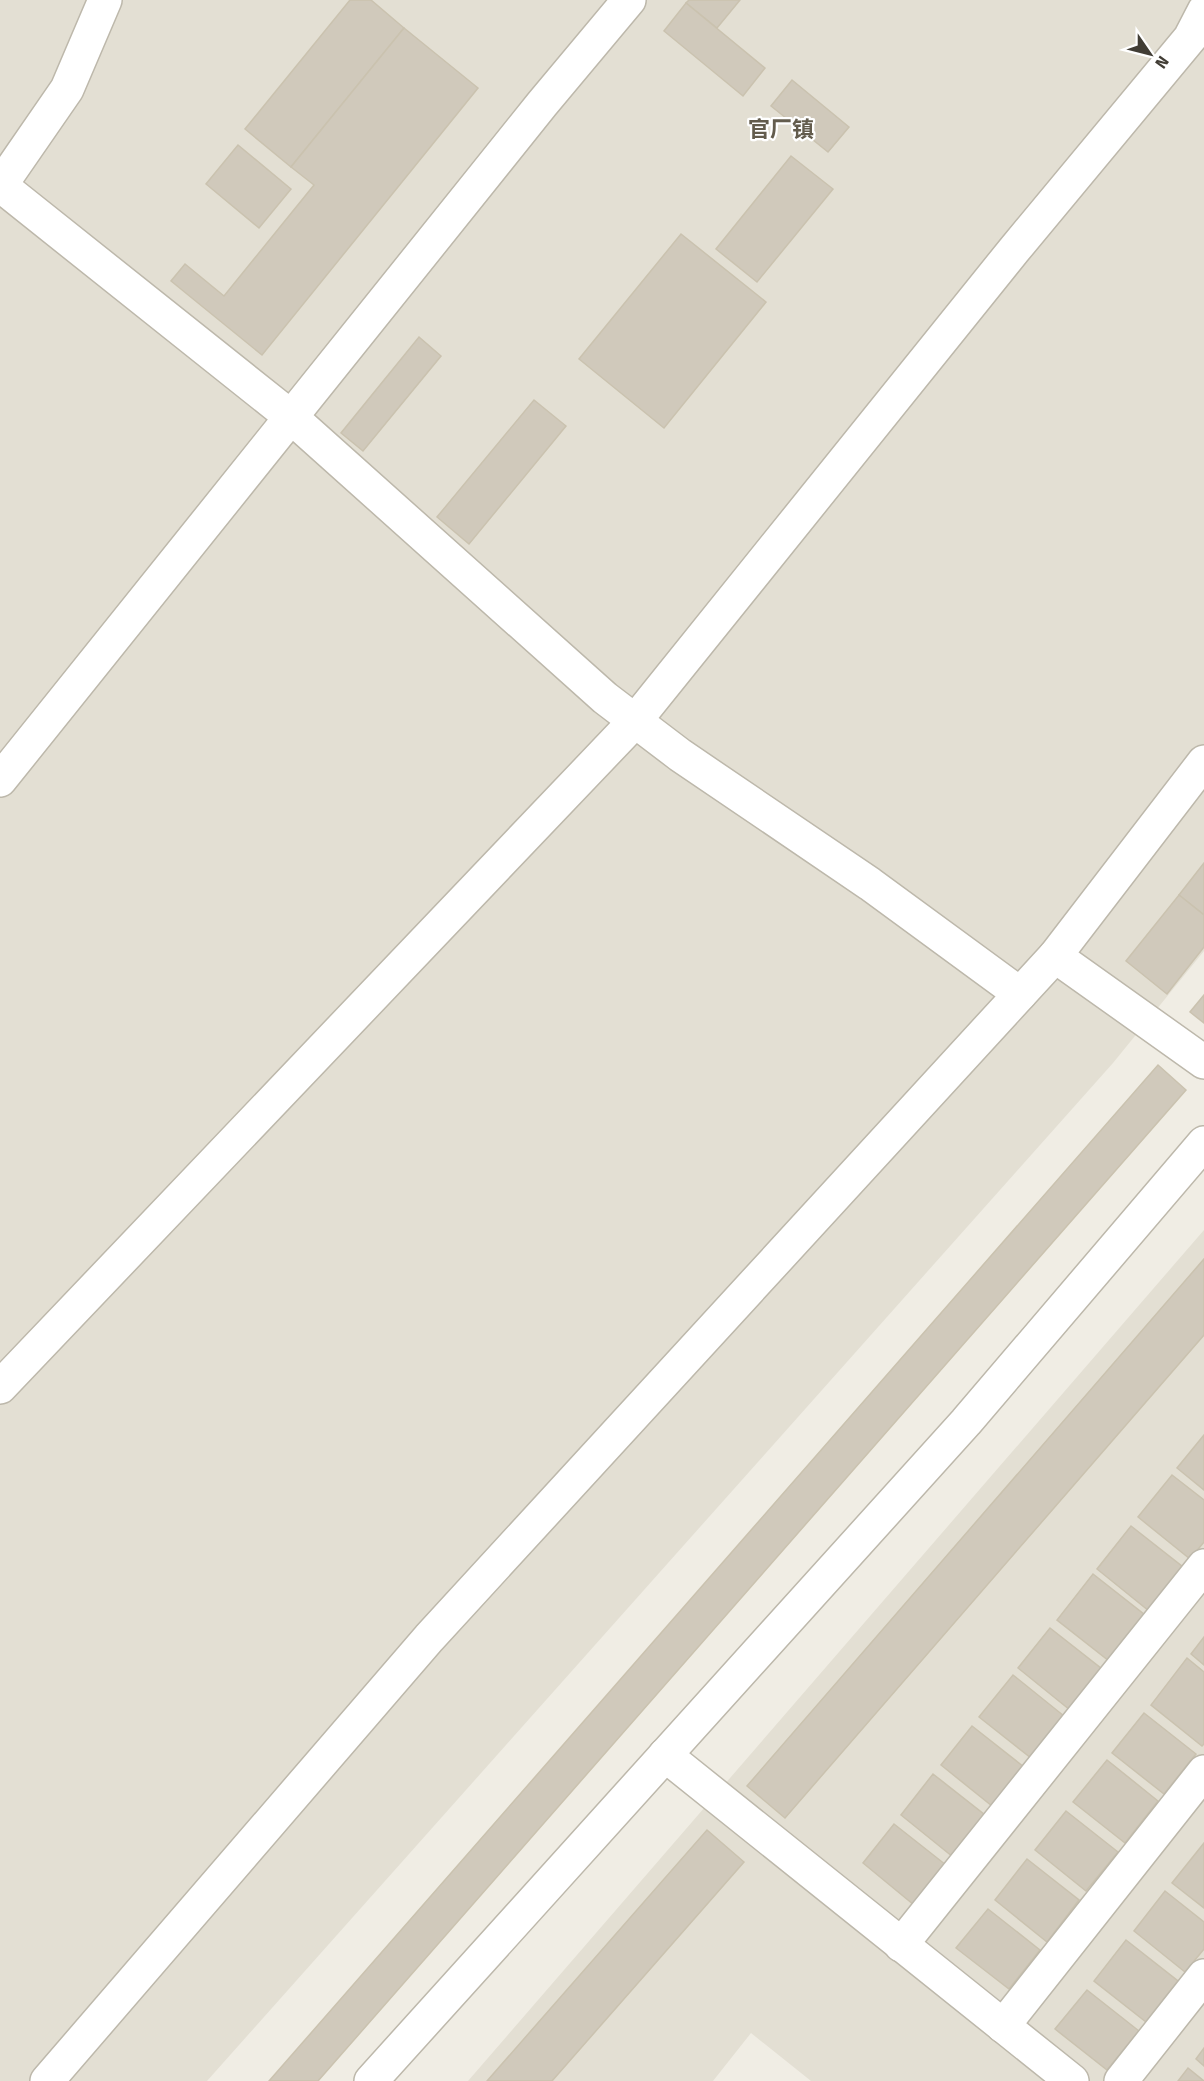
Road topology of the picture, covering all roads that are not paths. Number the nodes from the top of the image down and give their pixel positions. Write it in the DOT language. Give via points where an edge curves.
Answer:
graph roads {
  1 [pos="105,0"];
  2 [pos="629,0"];
  3 [pos="1204,11"];
  4 [pos="0,186"];
  5 [pos="291,417"];
  6 [pos="635,721"];
  7 [pos="1204,762"];
  8 [pos="0,780"];
  9 [pos="1054,956"];
  10 [pos="1020,994"];
  11 [pos="1204,1062"];
  12 [pos="1204,1143"];
  13 [pos="0,1387"];
  14 [pos="1204,1566"];
  15 [pos="665,1755"];
  16 [pos="1204,1772"];
  17 [pos="901,1945"];
  18 [pos="1204,1976"];
  19 [pos="1003,2026"];
  20 [pos="47,2081"];
  21 [pos="371,2081"];
  22 [pos="1072,2081"];
  23 [pos="1121,2081"];
  1 -- 4 [label="street" via="67,89"];
  2 -- 5 [label="street"];
  3 -- 6 [label="street" via="1190,39 1014,250"];
  4 -- 5 [label="street"];
  5 -- 6 [label="street"];
  5 -- 8 [label="street"];
  6 -- 10 [label="street"];
  6 -- 13 [label="street"];
  7 -- 9 [label="street"];
  9 -- 10 [label="street"];
  9 -- 11 [label="street"];
  10 -- 20 [label="street" via="429,1638"];
  12 -- 15 [label="street" via="966,1422"];
  14 -- 17 [label="street"];
  15 -- 17 [label="street"];
  15 -- 21 [label="street"];
  16 -- 19 [label="street"];
  17 -- 19 [label="street"];
  18 -- 23 [label="street"];
  19 -- 22 [label="street"];
}
